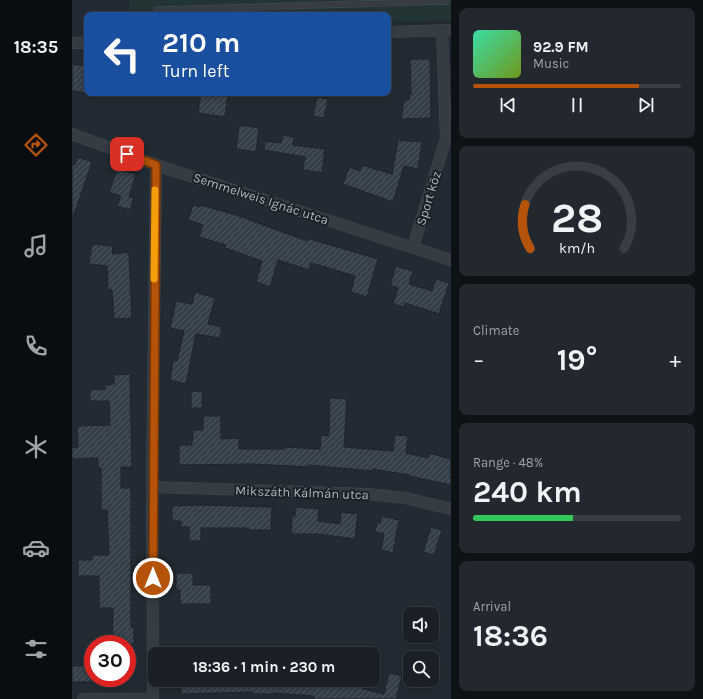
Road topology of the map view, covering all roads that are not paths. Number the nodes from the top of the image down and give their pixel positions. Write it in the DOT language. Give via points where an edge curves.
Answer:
graph roads {
  1 [pos="451,1"];
  2 [pos="157,12"];
  3 [pos="447,30"];
  4 [pos="391,32"];
  5 [pos="72,43"];
  6 [pos="84,43"];
  7 [pos="72,134"];
  8 [pos="156,165"];
  9 [pos="413,247"];
  10 [pos="451,260"];
  11 [pos="152,487"];
  12 [pos="451,509"];
  13 [pos="83,699"];
  14 [pos="153,699"];
  1 -- 2 [label="lane"];
  3 -- 4 [label="street"];
  3 -- 9 [label="street, Sport köz" via="446,138"];
  5 -- 6 [label="street"];
  7 -- 8 [label="street, Semmelweis Ignác utca"];
  8 -- 9 [label="street, Semmelweis Ignác utca"];
  8 -- 11 [label="street"];
  9 -- 10 [label="street, Semmelweis Ignác utca"];
  11 -- 12 [label="street, Mikszáth Kálmán utca" via="368,494 405,498"];
  11 -- 14 [label="street"];
  13 -- 14 [label="street"];
}
